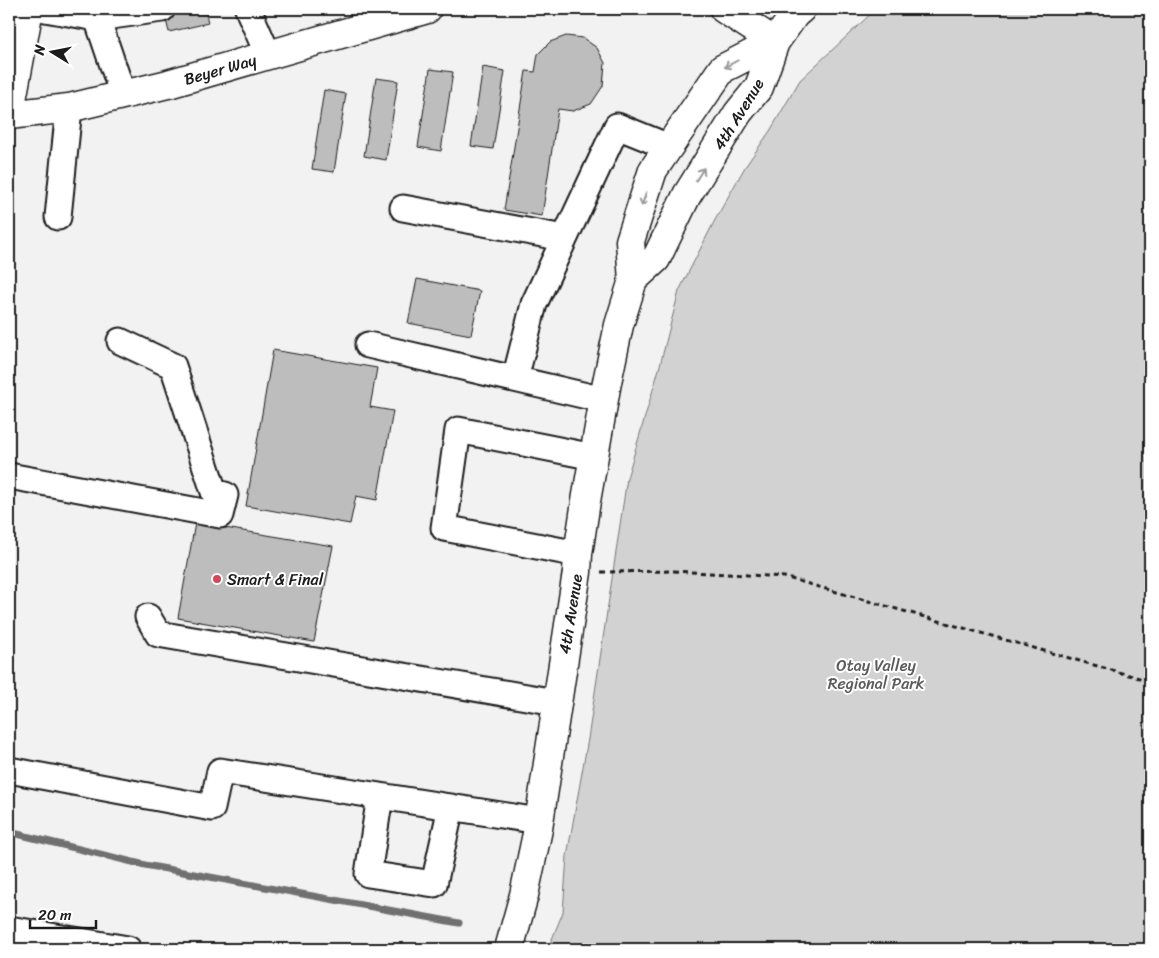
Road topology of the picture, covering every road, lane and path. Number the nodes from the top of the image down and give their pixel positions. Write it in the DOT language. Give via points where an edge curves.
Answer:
graph roads {
  1 [pos="29,9"];
  2 [pos="45,9"];
  3 [pos="162,9"];
  4 [pos="248,9"];
  5 [pos="427,9"];
  6 [pos="724,9"];
  7 [pos="801,9"];
  8 [pos="98,14"];
  9 [pos="774,42"];
  10 [pos="268,55"];
  11 [pos="123,95"];
  12 [pos="68,108"];
  13 [pos="9,115"];
  14 [pos="669,148"];
  15 [pos="403,208"];
  16 [pos="58,217"];
  17 [pos="564,238"];
  18 [pos="633,280"];
  19 [pos="120,341"];
  20 [pos="368,345"];
  21 [pos="515,379"];
  22 [pos="604,400"];
  23 [pos="594,457"];
  24 [pos="9,476"];
  25 [pos="578,563"];
  26 [pos="148,617"];
  27 [pos="1150,681"];
  28 [pos="556,702"];
  29 [pos="9,770"];
  30 [pos="380,796"];
  31 [pos="451,807"];
  32 [pos="539,821"];
  33 [pos="9,929"];
  34 [pos="128,949"];
  35 [pos="509,949"];
  1 -- 13 [label="main road"];
  2 -- 8 [label="lane"];
  3 -- 8 [label="lane"];
  4 -- 10 [label="lane"];
  5 -- 10 [label="main road, Beyer Way"];
  6 -- 9 [label="main road"];
  7 -- 9 [label="main road"];
  8 -- 11 [label="lane"];
  9 -- 14 [label="main road, 4th Avenue, one-way" via="722,69"];
  18 -- 9 [label="main road, 4th Avenue, one-way" via="656,260 686,195 738,113 759,87"];
  10 -- 11 [label="main road, Beyer Way"];
  11 -- 12 [label="main road, Beyer Way"];
  12 -- 13 [label="main road, Beyer Way"];
  12 -- 16 [label="lane"];
  14 -- 17 [label="lane" via="617,126"];
  14 -- 18 [label="main road, 4th Avenue, one-way" via="654,170 630,241"];
  15 -- 17 [label="lane"];
  17 -- 21 [label="lane" via="534,304"];
  18 -- 22 [label="main road, 4th Avenue" via="619,326"];
  19 -- 24 [label="lane" via="173,366 214,492 225,496 220,515"];
  20 -- 21 [label="lane"];
  21 -- 22 [label="lane"];
  22 -- 23 [label="main road, 4th Avenue"];
  23 -- 25 [label="main road, 4th Avenue"];
  23 -- 25 [label="lane" via="458,430 444,528"];
  25 -- 27 [label="path" via="784,577"];
  25 -- 28 [label="main road, 4th Avenue"];
  26 -- 28 [label="lane" via="158,634"];
  28 -- 32 [label="main road, 4th Avenue"];
  29 -- 30 [label="lane" via="212,808 220,771"];
  30 -- 31 [label="lane"];
  30 -- 31 [label="lane" via="368,874 434,884"];
  31 -- 32 [label="lane"];
  32 -- 35 [label="main road, 4th Avenue" via="524,896"];
  33 -- 34 [label="lane"];
}
